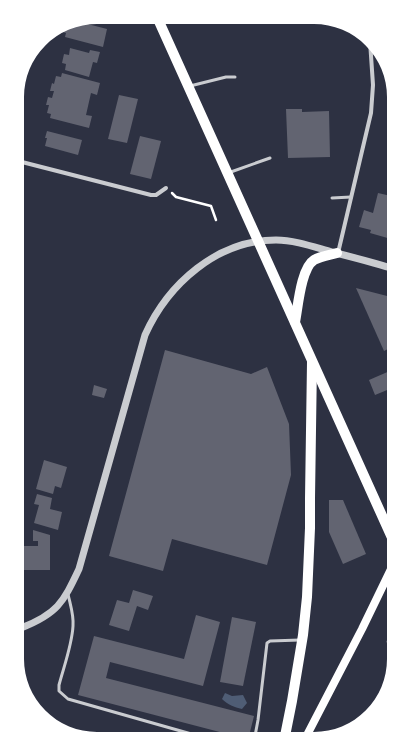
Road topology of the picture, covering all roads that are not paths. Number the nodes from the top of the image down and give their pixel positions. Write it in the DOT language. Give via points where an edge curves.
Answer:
graph roads {
  1 [pos="160,24"];
  2 [pos="371,51"];
  3 [pos="235,77"];
  4 [pos="189,86"];
  5 [pos="270,158"];
  6 [pos="24,163"];
  7 [pos="228,173"];
  8 [pos="166,188"];
  9 [pos="351,197"];
  10 [pos="332,198"];
  11 [pos="259,242"];
  12 [pos="338,253"];
  13 [pos="387,267"];
  14 [pos="296,322"];
  15 [pos="312,360"];
  16 [pos="387,527"];
  17 [pos="387,577"];
  18 [pos="68,592"];
  19 [pos="24,627"];
  20 [pos="302,640"];
  21 [pos="184,732"];
  22 [pos="256,732"];
  23 [pos="286,732"];
  24 [pos="309,732"];
  1 -- 4 [label="main road"];
  2 -- 9 [label="street" via="373,85 371,113"];
  3 -- 4 [label="lane"];
  4 -- 7 [label="main road"];
  5 -- 7 [label="lane"];
  6 -- 8 [label="street" via="151,195 156,195"];
  7 -- 11 [label="main road"];
  9 -- 10 [label="lane"];
  9 -- 12 [label="street"];
  11 -- 12 [label="street" via="287,241"];
  11 -- 14 [label="main road"];
  11 -- 18 [label="street" via="225,251 198,268 166,299 150,324 83,560"];
  12 -- 13 [label="street"];
  12 -- 14 [label="main road" via="312,261 306,270"];
  14 -- 15 [label="main road"];
  15 -- 16 [label="main road"];
  15 -- 20 [label="main road" via="310,528"];
  17 -- 24 [label="main road"];
  18 -- 19 [label="street" via="48,616"];
  18 -- 21 [label="lane" via="73,625 59,691 68,699"];
  20 -- 22 [label="lane" via="270,640 267,643"];
  20 -- 23 [label="main road"];
}
